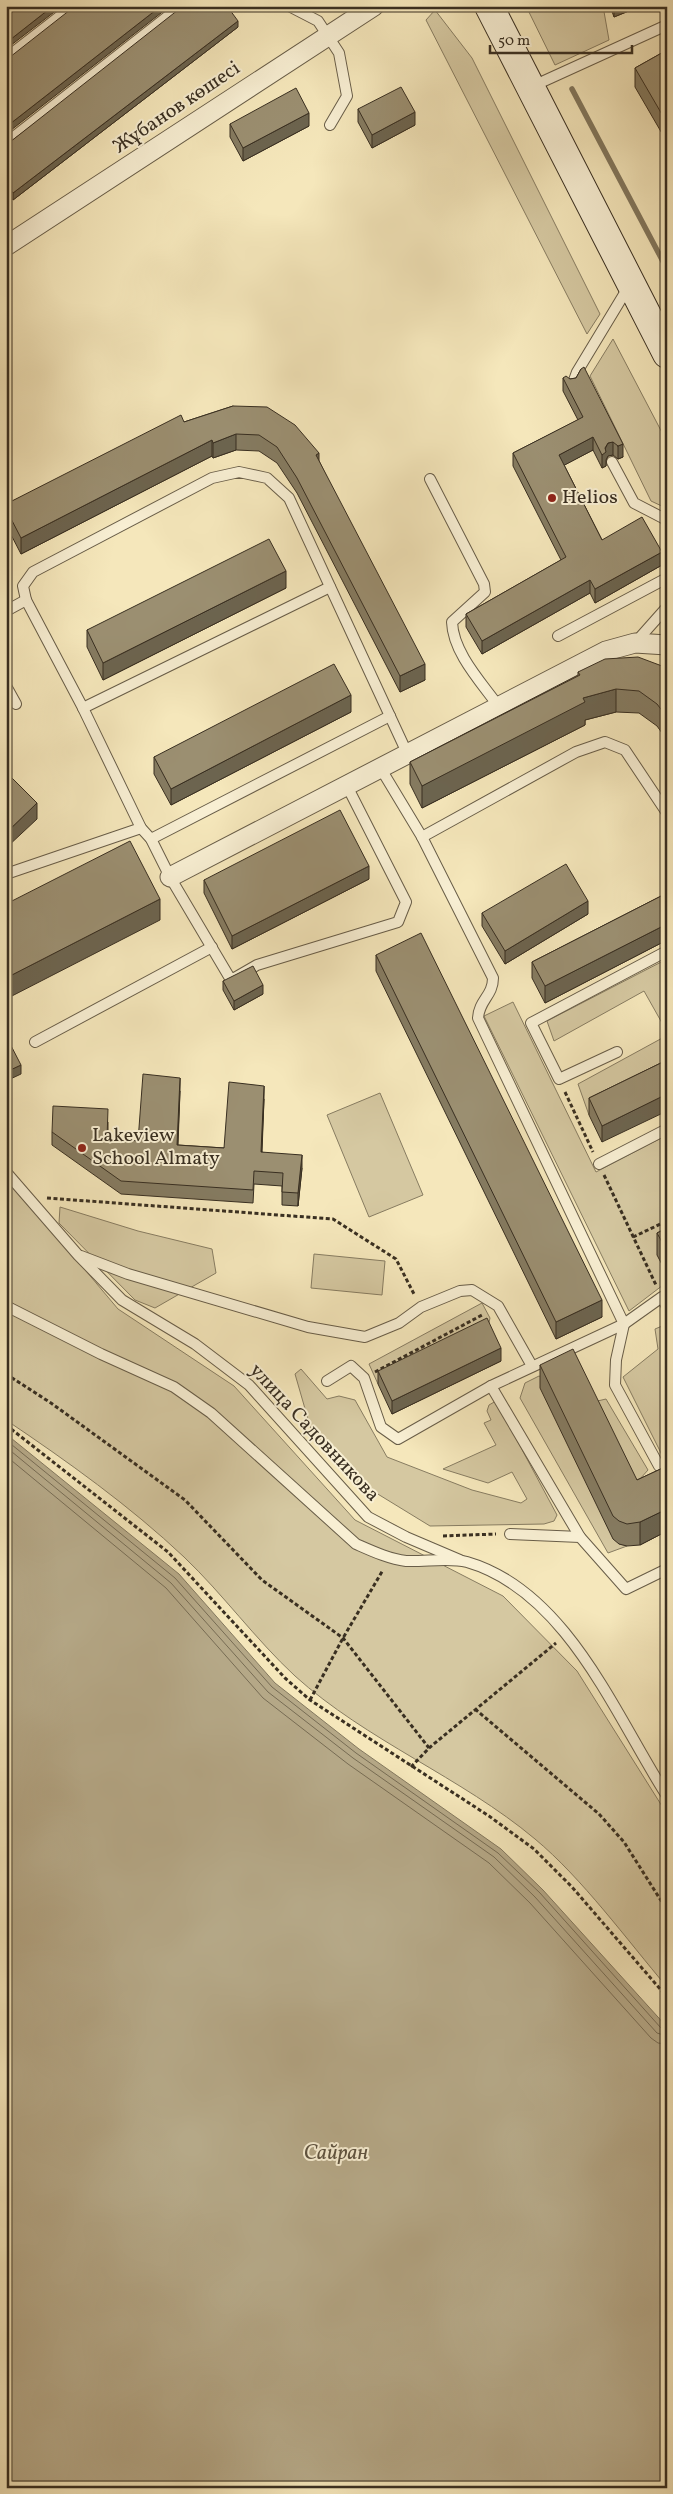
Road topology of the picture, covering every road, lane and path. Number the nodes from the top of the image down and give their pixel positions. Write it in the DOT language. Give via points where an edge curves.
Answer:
graph roads {
  1 [pos="73,6"];
  2 [pos="181,6"];
  3 [pos="289,6"];
  4 [pos="374,6"];
  5 [pos="489,6"];
  6 [pos="667,25"];
  7 [pos="327,35"];
  8 [pos="6,58"];
  9 [pos="532,87"];
  10 [pos="330,125"];
  11 [pos="6,143"];
  12 [pos="6,246"];
  13 [pos="630,283"];
  14 [pos="667,354"];
  15 [pos="572,386"];
  16 [pos="612,462"];
  17 [pos="430,479"];
  18 [pos="666,520"];
  19 [pos="667,578"];
  20 [pos="330,587"];
  21 [pos="26,600"];
  22 [pos="667,607"];
  23 [pos="6,611"];
  24 [pos="558,636"];
  25 [pos="635,643"];
  26 [pos="667,645"];
  27 [pos="6,686"];
  28 [pos="16,704"];
  29 [pos="499,707"];
  30 [pos="83,708"];
  31 [pos="390,716"];
  32 [pos="408,755"];
  33 [pos="381,769"];
  34 [pos="347,786"];
  35 [pos="667,813"];
  36 [pos="141,828"];
  37 [pos="422,837"];
  38 [pos="151,839"];
  39 [pos="6,874"];
  40 [pos="170,877"];
  41 [pos="212,947"];
  42 [pos="667,951"];
  43 [pos="35,1042"];
  44 [pos="617,1052"];
  45 [pos="559,1079"];
  46 [pos="667,1129"];
  47 [pos="599,1164"];
  48 [pos="6,1172"];
  49 [pos="29,1196"];
  50 [pos="667,1221"];
  51 [pos="634,1237"];
  52 [pos="78,1255"];
  53 [pos="664,1296"];
  54 [pos="6,1306"];
  55 [pos="498,1306"];
  56 [pos="667,1307"];
  57 [pos="421,1308"];
  58 [pos="624,1324"];
  59 [pos="532,1366"];
  60 [pos="6,1374"];
  61 [pos="364,1378"];
  62 [pos="327,1381"];
  63 [pos="491,1386"];
  64 [pos="6,1425"];
  65 [pos="667,1462"];
  66 [pos="510,1534"];
  67 [pos="406,1537"];
  68 [pos="580,1537"];
  69 [pos="391,1557"];
  70 [pos="465,1562"];
  71 [pos="666,1572"];
  72 [pos="566,1634"];
  73 [pos="343,1638"];
  74 [pos="310,1700"];
  75 [pos="475,1710"];
  76 [pos="429,1748"];
  77 [pos="411,1768"];
  78 [pos="667,1796"];
  79 [pos="667,1910"];
  80 [pos="667,1997"];
  1 -- 8 [label="lane"];
  2 -- 11 [label="lane"];
  3 -- 7 [label="lane" via="318,21"];
  4 -- 7 [label="street, Жұбанов көшесі"];
  5 -- 9 [label="main road"];
  6 -- 9 [label="lane"];
  7 -- 10 [label="lane" via="339,53 347,96"];
  7 -- 12 [label="street, Жұбанов көшесі" via="52,219"];
  9 -- 13 [label="main road"];
  13 -- 14 [label="main road"];
  13 -- 15 [label="lane" via="577,372"];
  16 -- 18 [label="lane" via="634,503"];
  17 -- 29 [label="lane" via="484,584 485,592 452,622 452,632 461,652"];
  19 -- 24 [label="lane"];
  20 -- 21 [label="lane" via="289,498 268,478 239,472 212,478 33,572 23,586"];
  20 -- 30 [label="lane"];
  20 -- 31 [label="lane"];
  21 -- 23 [label="lane"];
  21 -- 30 [label="lane"];
  22 -- 25 [label="lane"];
  25 -- 26 [label="street"];
  25 -- 29 [label="street" via="606,651"];
  27 -- 28 [label="lane"];
  29 -- 32 [label="street"];
  30 -- 36 [label="lane"];
  31 -- 32 [label="lane"];
  31 -- 38 [label="lane"];
  32 -- 33 [label="street"];
  33 -- 34 [label="street"];
  33 -- 37 [label="lane"];
  34 -- 40 [label="street"];
  34 -- 41 [label="lane" via="406,902 398,922 256,965 231,980"];
  35 -- 37 [label="lane" via="625,750 605,742 576,752"];
  36 -- 38 [label="lane"];
  36 -- 39 [label="lane"];
  37 -- 58 [label="lane" via="493,978 493,990 479,1007 478,1018"];
  38 -- 40 [label="lane"];
  40 -- 41 [label="lane"];
  41 -- 43 [label="lane"];
  42 -- 45 [label="lane" via="531,1023"];
  44 -- 45 [label="lane"];
  45 -- 47 [label="path"];
  46 -- 47 [label="lane"];
  47 -- 51 [label="path"];
  48 -- 49 [label="lane, улица Садовникова"];
  49 -- 52 [label="lane, улица Садовникова"];
  49 -- 57 [label="path" via="333,1219 396,1259"];
  50 -- 51 [label="path"];
  51 -- 53 [label="path"];
  52 -- 57 [label="lane" via="128,1274 308,1327 365,1337 398,1323"];
  52 -- 67 [label="lane, улица Садовникова" via="122,1300 195,1344 249,1385 368,1517"];
  53 -- 56 [label="lane"];
  53 -- 58 [label="lane"];
  54 -- 69 [label="lane" via="174,1387 211,1413 356,1544"];
  55 -- 57 [label="lane" via="472,1290 460,1291"];
  55 -- 59 [label="lane"];
  55 -- 61 [label="path"];
  58 -- 59 [label="lane"];
  58 -- 65 [label="lane" via="616,1360 615,1384 659,1466"];
  59 -- 63 [label="lane"];
  60 -- 73 [label="path" via="185,1500 262,1580"];
  61 -- 62 [label="lane" via="351,1366"];
  61 -- 63 [label="lane" via="381,1427 398,1439"];
  63 -- 68 [label="lane"];
  64 -- 74 [label="path" via="168,1552 279,1672"];
  66 -- 67 [label="path"];
  66 -- 68 [label="lane"];
  67 -- 70 [label="lane, улица Садовникова"];
  68 -- 71 [label="lane" via="626,1589"];
  69 -- 70 [label="lane"];
  69 -- 73 [label="path"];
  70 -- 72 [label="lane, улица Садовникова" via="509,1580 550,1613"];
  72 -- 75 [label="path"];
  72 -- 78 [label="lane, улица Садовникова" via="585,1658"];
  73 -- 74 [label="path"];
  73 -- 76 [label="path"];
  74 -- 77 [label="path"];
  75 -- 76 [label="path"];
  75 -- 79 [label="path" via="599,1814 624,1842"];
  76 -- 77 [label="path"];
  77 -- 80 [label="path" via="489,1816 534,1849 572,1887"];
}
